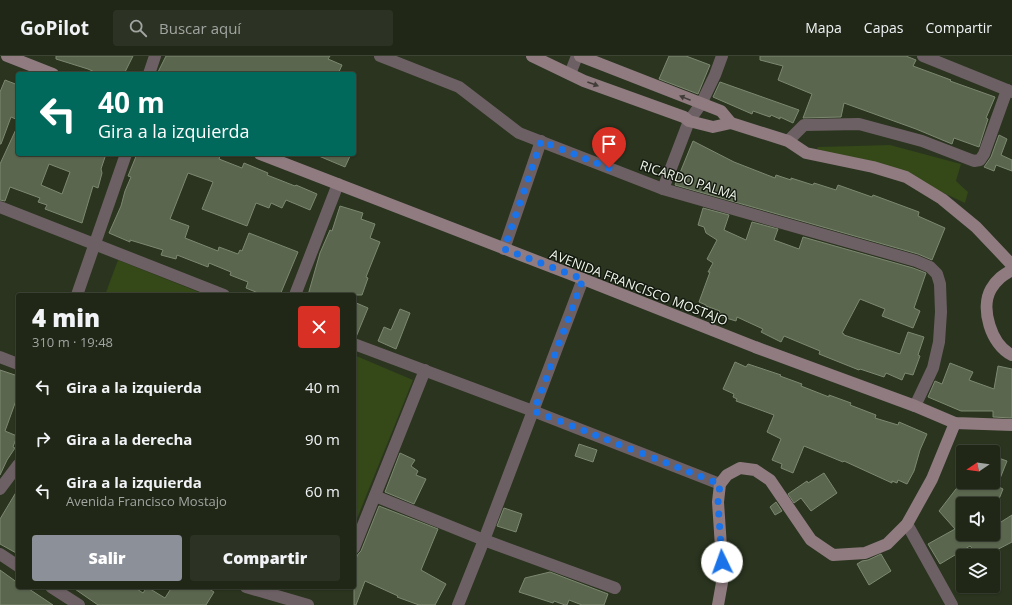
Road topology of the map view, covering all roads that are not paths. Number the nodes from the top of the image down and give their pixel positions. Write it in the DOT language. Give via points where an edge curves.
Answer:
graph roads {
  1 [pos="7,56"];
  2 [pos="155,56"];
  3 [pos="380,56"];
  4 [pos="532,56"];
  5 [pos="577,56"];
  6 [pos="580,56"];
  7 [pos="722,56"];
  8 [pos="922,56"];
  9 [pos="48,72"];
  10 [pos="150,72"];
  11 [pos="570,74"];
  12 [pos="1010,91"];
  13 [pos="701,104"];
  14 [pos="689,121"];
  15 [pos="731,123"];
  16 [pos="541,141"];
  17 [pos="788,141"];
  18 [pos="125,156"];
  19 [pos="265,156"];
  20 [pos="338,184"];
  21 [pos="663,189"];
  22 [pos="0,207"];
  23 [pos="94,245"];
  24 [pos="504,249"];
  25 [pos="1012,265"];
  26 [pos="1012,270"];
  27 [pos="583,279"];
  28 [pos="79,293"];
  29 [pos="219,293"];
  30 [pos="296,293"];
  31 [pos="356,345"];
  32 [pos="1012,355"];
  33 [pos="0,357"];
  34 [pos="16,363"];
  35 [pos="425,370"];
  36 [pos="915,406"];
  37 [pos="534,411"];
  38 [pos="955,422"];
  39 [pos="1012,425"];
  40 [pos="16,468"];
  41 [pos="720,484"];
  42 [pos="0,489"];
  43 [pos="375,496"];
  44 [pos="907,524"];
  45 [pos="484,540"];
  46 [pos="356,543"];
  47 [pos="0,554"];
  48 [pos="16,565"];
  49 [pos="616,588"];
  50 [pos="54,589"];
  51 [pos="253,589"];
  52 [pos="79,605"];
  53 [pos="308,605"];
  54 [pos="458,605"];
  55 [pos="718,605"];
  56 [pos="952,605"];
  1 -- 9 [label="street"];
  2 -- 10 [label="street"];
  3 -- 16 [label="street, RICARDO PALMA" via="459,87 519,133"];
  4 -- 11 [label="street"];
  5 -- 11 [label="street"];
  13 -- 6 [label="street, one-way"];
  7 -- 13 [label="street"];
  8 -- 12 [label="street"];
  11 -- 14 [label="street, one-way"];
  12 -- 17 [label="street" via="980,160 859,124 804,125"];
  13 -- 14 [label="street"];
  13 -- 15 [label="street" via="721,111"];
  14 -- 15 [label="street" via="713,127"];
  14 -- 21 [label="street"];
  15 -- 17 [label="street"];
  16 -- 21 [label="street, RICARDO PALMA"];
  16 -- 24 [label="street"];
  17 -- 25 [label="street" via="806,153 874,167 906,177 942,198 976,227"];
  18 -- 23 [label="street"];
  19 -- 20 [label="street, AVENIDA FRANCISCO MOSTAJO"];
  20 -- 24 [label="street, AVENIDA FRANCISCO MOSTAJO"];
  20 -- 30 [label="street"];
  21 -- 36 [label="street, RICARDO PALMA" via="930,267 937,274 940,284 939,342 933,368"];
  22 -- 23 [label="street"];
  23 -- 28 [label="street"];
  23 -- 29 [label="street"];
  24 -- 27 [label="street, AVENIDA FRANCISCO MOSTAJO"];
  26 -- 32 [label="street" via="998,278 987,305 988,321 993,335"];
  27 -- 36 [label="street, AVENIDA FRANCISCO MOSTAJO" via="755,347"];
  27 -- 37 [label="street"];
  31 -- 35 [label="street"];
  33 -- 34 [label="street"];
  35 -- 37 [label="street"];
  35 -- 43 [label="street"];
  36 -- 38 [label="street, AVENIDA FRANCISCO MOSTAJO"];
  37 -- 41 [label="street"];
  37 -- 45 [label="street"];
  38 -- 39 [label="street, AVENIDA FRANCISCO MOSTAJO"];
  38 -- 44 [label="street" via="932,478"];
  40 -- 42 [label="street"];
  41 -- 44 [label="street" via="727,475 740,468 754,470 770,480 811,540 833,555 864,553 887,544"];
  41 -- 55 [label="street" via="718,502 723,577"];
  43 -- 45 [label="street"];
  43 -- 46 [label="street"];
  44 -- 56 [label="street"];
  45 -- 49 [label="street"];
  45 -- 54 [label="street"];
  47 -- 48 [label="street"];
  50 -- 52 [label="street"];
  51 -- 53 [label="street"];
}
